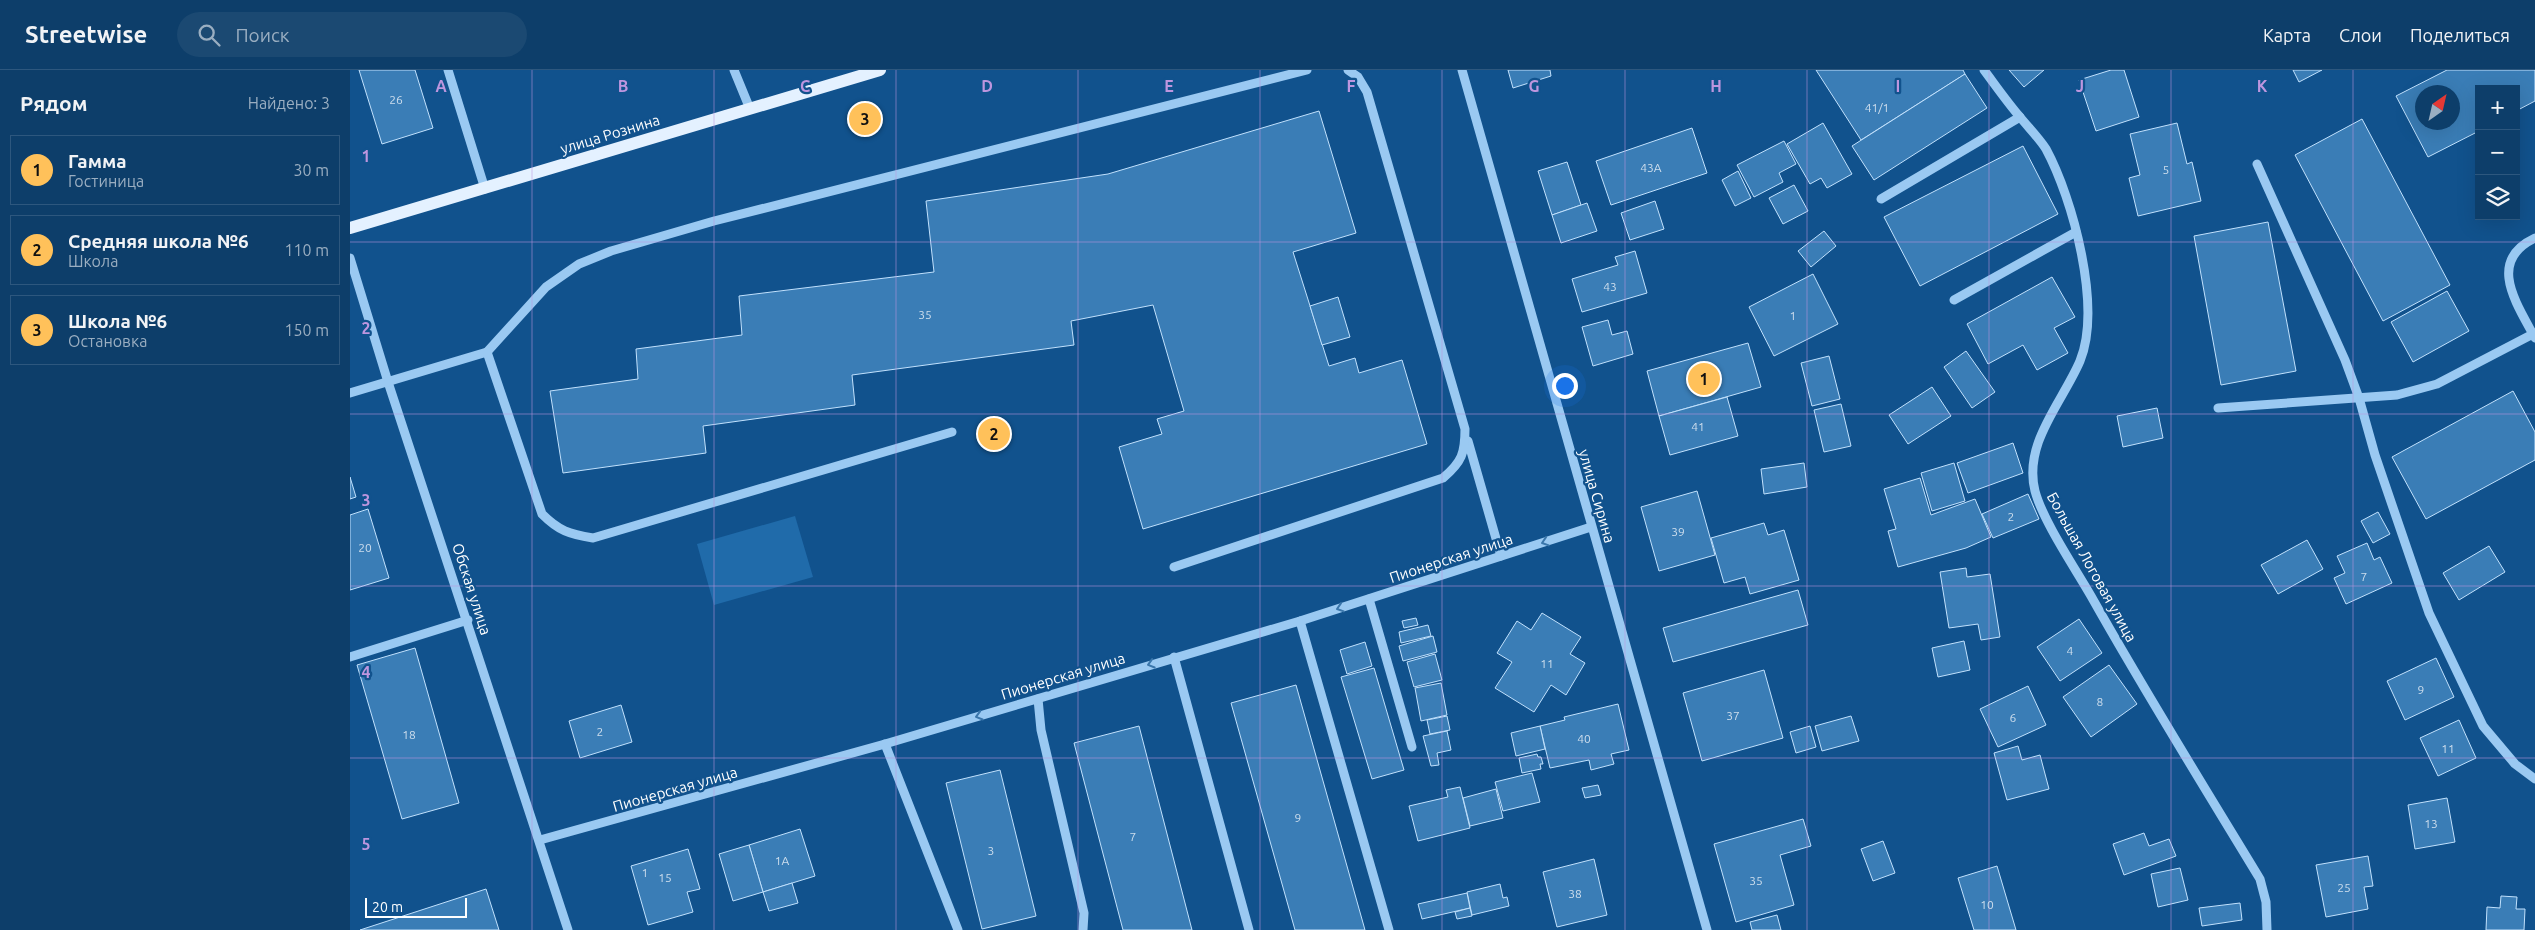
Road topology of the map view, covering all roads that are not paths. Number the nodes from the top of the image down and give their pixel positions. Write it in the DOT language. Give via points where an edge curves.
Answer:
graph roads {
  1 [pos="448,70"];
  2 [pos="734,70"];
  3 [pos="880,70"];
  4 [pos="1307,70"];
  5 [pos="1348,70"];
  6 [pos="1462,70"];
  7 [pos="1984,70"];
  8 [pos="750,109"];
  9 [pos="2020,117"];
  10 [pos="2257,164"];
  11 [pos="485,189"];
  12 [pos="1881,199"];
  13 [pos="350,228"];
  14 [pos="2076,232"];
  15 [pos="2535,238"];
  16 [pos="350,258"];
  17 [pos="1954,300"];
  18 [pos="2534,336"];
  19 [pos="487,352"];
  20 [pos="388,382"];
  21 [pos="350,393"];
  22 [pos="2359,398"];
  23 [pos="2218,408"];
  24 [pos="1465,429"];
  25 [pos="952,432"];
  26 [pos="1591,527"];
  27 [pos="1501,556"];
  28 [pos="1174,568"];
  29 [pos="1369,599"];
  30 [pos="468,620"];
  31 [pos="1300,621"];
  32 [pos="350,657"];
  33 [pos="1174,657"];
  34 [pos="1038,699"];
  35 [pos="885,744"];
  36 [pos="1412,747"];
  37 [pos="2535,779"];
  38 [pos="540,840"];
  39 [pos="568,930"];
  40 [pos="958,930"];
  41 [pos="1083,930"];
  42 [pos="1249,930"];
  43 [pos="1389,930"];
  44 [pos="1707,930"];
  45 [pos="2267,930"];
  1 -- 11 [label="street"];
  2 -- 8 [label="street"];
  3 -- 8 [label="main road, улица Рознина"];
  4 -- 19 [label="street" via="724,219 611,251 579,264 546,287"];
  5 -- 24 [label="street" via="1358,77 1367,92"];
  6 -- 26 [label="street, улица Сирина"];
  7 -- 9 [label="street, Большая Логовая улица"];
  8 -- 11 [label="main road, улица Рознина"];
  9 -- 12 [label="street"];
  9 -- 14 [label="street, Большая Логовая улица" via="2044,147 2061,180"];
  10 -- 22 [label="street"];
  11 -- 13 [label="main road, улица Рознина"];
  14 -- 17 [label="street"];
  14 -- 45 [label="street, Большая Логовая улица" via="2088,302 2087,335 2080,360 2038,444 2032,467 2036,493 2052,528 2158,714 2260,879 2266,902"];
  15 -- 18 [label="street" via="2515,253 2508,266 2510,289"];
  16 -- 20 [label="street, Обская улица"];
  18 -- 22 [label="street" via="2437,384 2397,395"];
  19 -- 20 [label="street"];
  19 -- 25 [label="street" via="542,514 556,528 574,535 593,538"];
  20 -- 21 [label="street"];
  20 -- 30 [label="street, Обская улица"];
  22 -- 23 [label="street"];
  22 -- 37 [label="street" via="2429,613 2483,726 2514,764"];
  24 -- 27 [label="street"];
  24 -- 28 [label="street" via="1465,449 1457,466 1443,478"];
  26 -- 27 [label="street, Пионерская улица, one-way"];
  26 -- 44 [label="street, улица Сирина"];
  27 -- 29 [label="street, Пионерская улица"];
  29 -- 31 [label="street, Пионерская улица, one-way"];
  29 -- 36 [label="street"];
  30 -- 32 [label="street"];
  30 -- 38 [label="street, Обская улица"];
  31 -- 33 [label="street, Пионерская улица"];
  31 -- 43 [label="street"];
  33 -- 34 [label="street, Пионерская улица, one-way"];
  33 -- 42 [label="street"];
  34 -- 35 [label="street, Пионерская улица, one-way"];
  34 -- 41 [label="street" via="1041,730 1084,913"];
  35 -- 38 [label="street, Пионерская улица"];
  35 -- 40 [label="street"];
  38 -- 39 [label="street, Обская улица"];
}
